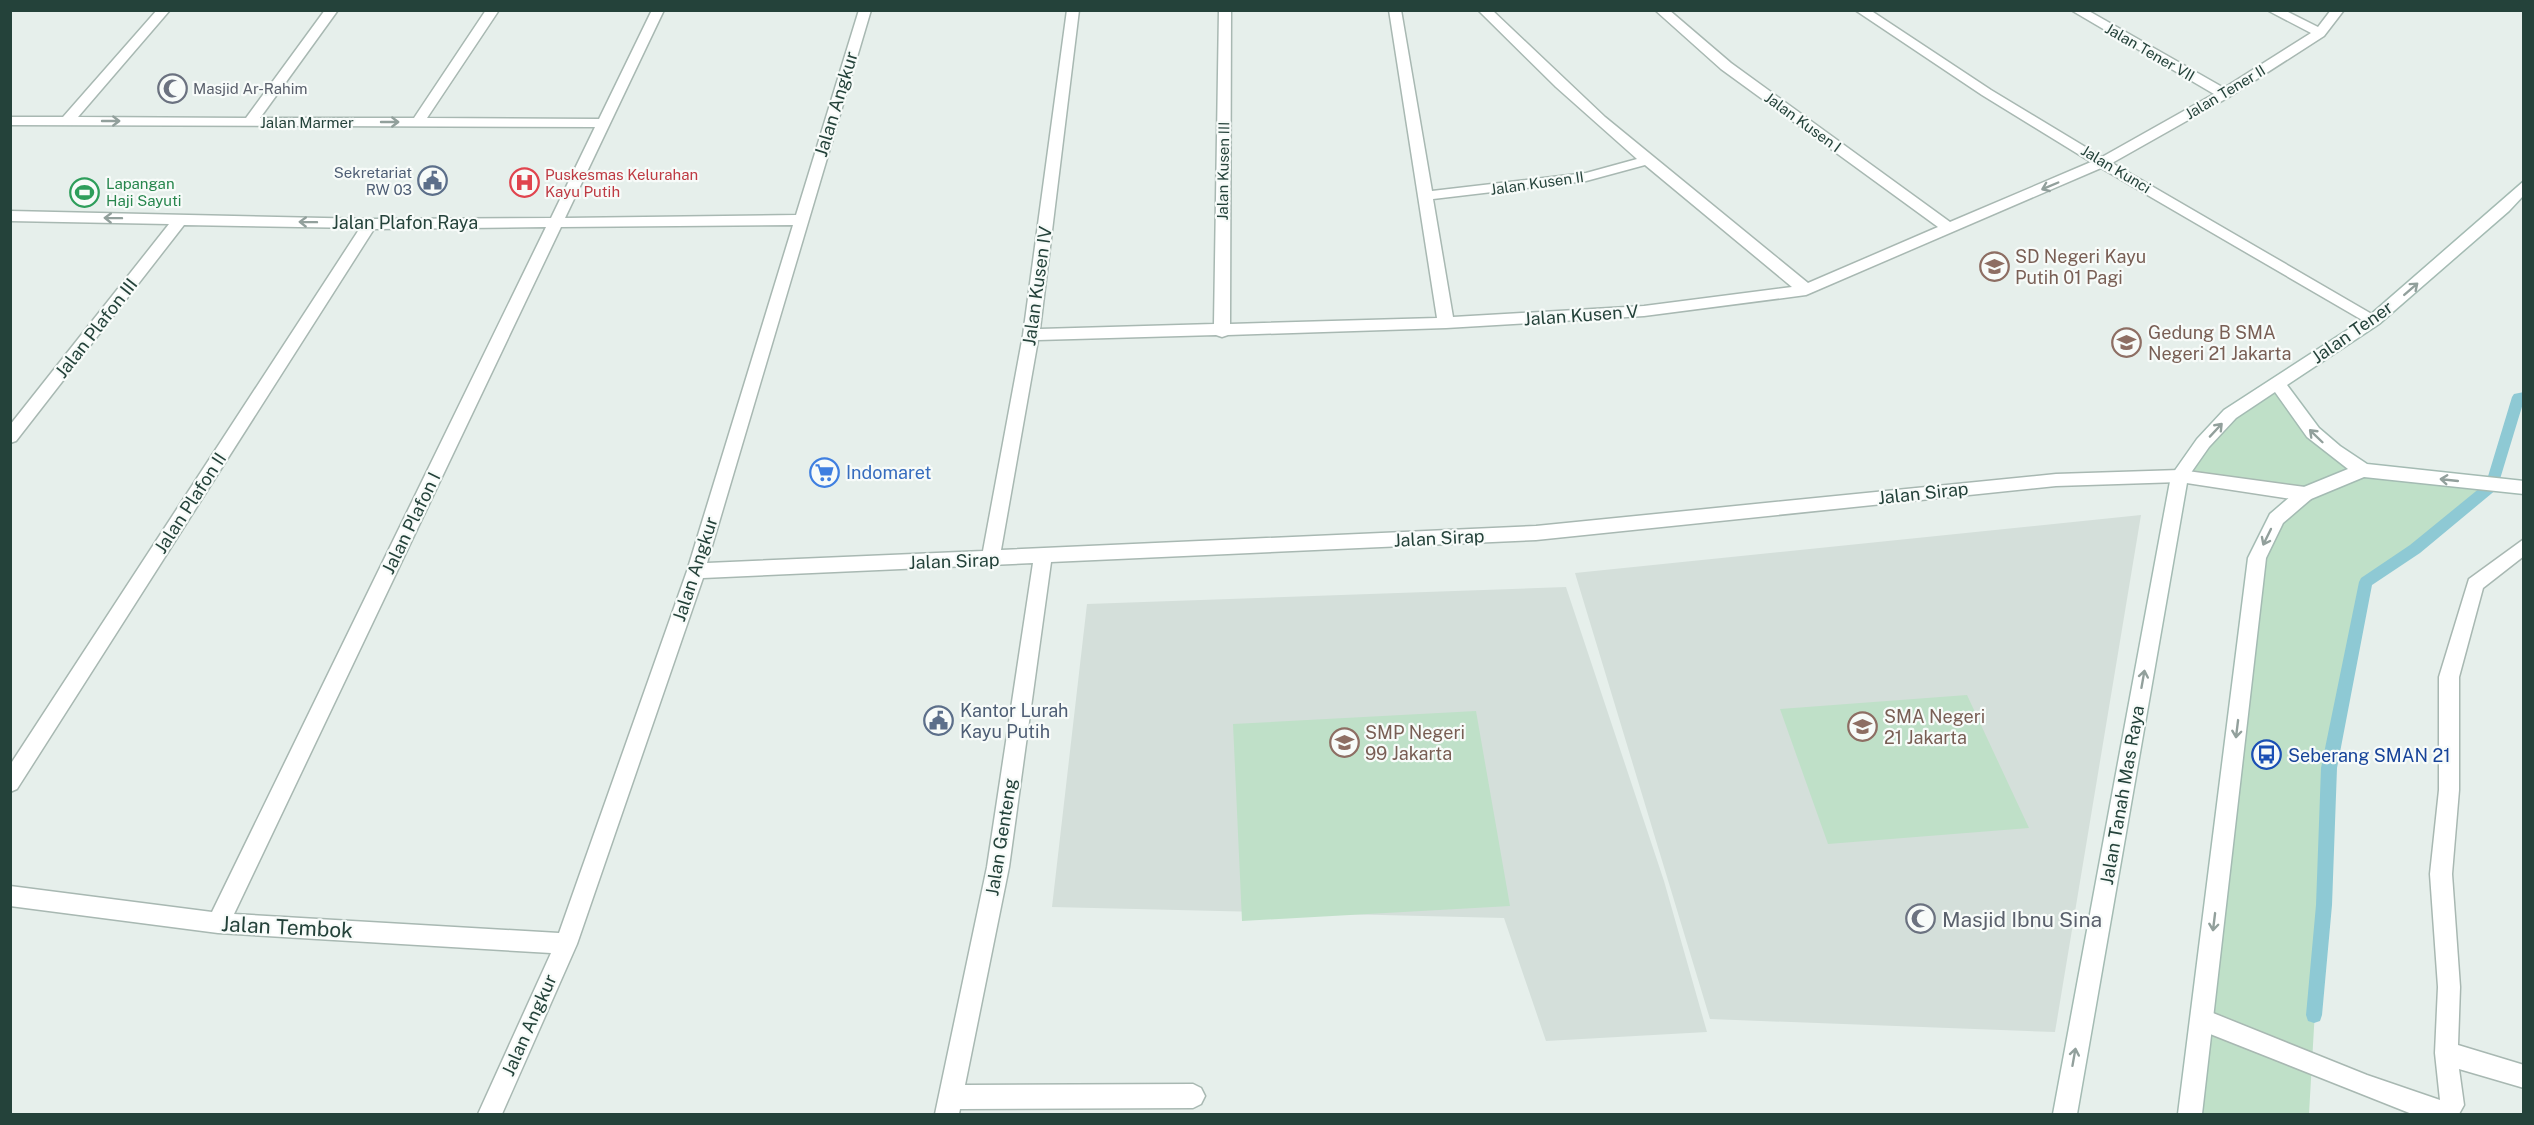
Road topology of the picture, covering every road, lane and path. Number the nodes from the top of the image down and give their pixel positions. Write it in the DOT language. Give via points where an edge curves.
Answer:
graph roads {
  1 [pos="164,10"];
  2 [pos="332,10"];
  3 [pos="493,10"];
  4 [pos="658,10"];
  5 [pos="865,10"];
  6 [pos="1073,10"];
  7 [pos="1225,10"];
  8 [pos="1395,10"];
  9 [pos="1484,10"];
  10 [pos="1660,10"];
  11 [pos="1862,10"];
  12 [pos="2077,10"];
  13 [pos="2273,10"];
  14 [pos="2338,10"];
  15 [pos="2320,33"];
  16 [pos="2224,94"];
  17 [pos="10,121"];
  18 [pos="67,121"];
  19 [pos="250,122"];
  20 [pos="418,122"];
  21 [pos="603,123"];
  22 [pos="1648,160"];
  23 [pos="2103,162"];
  24 [pos="2523,185"];
  25 [pos="1424,196"];
  26 [pos="10,216"];
  27 [pos="181,219"];
  28 [pos="800,220"];
  29 [pos="555,222"];
  30 [pos="370,224"];
  31 [pos="1950,229"];
  32 [pos="1806,290"];
  33 [pos="2374,320"];
  34 [pos="1446,323"];
  35 [pos="1222,332"];
  36 [pos="1031,335"];
  37 [pos="2277,382"];
  38 [pos="10,437"];
  39 [pos="2370,471"];
  40 [pos="2180,476"];
  41 [pos="2515,487"];
  42 [pos="2305,494"];
  43 [pos="2523,546"];
  44 [pos="1043,557"];
  45 [pos="991,559"];
  46 [pos="696,571"];
  47 [pos="10,783"];
  48 [pos="10,896"];
  49 [pos="218,923"];
  50 [pos="566,944"];
  51 [pos="2211,1023"];
  52 [pos="2446,1053"];
  53 [pos="2523,1077"];
  54 [pos="1193,1096"];
  55 [pos="950,1106"];
  56 [pos="490,1114"];
  57 [pos="2065,1114"];
  58 [pos="2190,1114"];
  1 -- 18 [label="street"];
  2 -- 19 [label="street"];
  3 -- 20 [label="street"];
  4 -- 21 [label="street, Jalan Plafon I"];
  5 -- 28 [label="street, Jalan Angkur"];
  6 -- 36 [label="street, Jalan Kusen IV"];
  7 -- 35 [label="street, Jalan Kusen III"];
  8 -- 25 [label="street"];
  9 -- 22 [label="street" via="1521,48"];
  10 -- 31 [label="street, Jalan Kusen I" via="1726,66"];
  11 -- 23 [label="street, Jalan Kunci" via="1930,58"];
  12 -- 16 [label="street, Jalan Tener VII"];
  13 -- 15 [label="street"];
  14 -- 15 [label="street, Jalan Tener II"];
  15 -- 16 [label="street, Jalan Tener II"];
  16 -- 23 [label="street, Jalan Tener II"];
  17 -- 18 [label="street, Jalan Marmer"];
  18 -- 19 [label="street, Jalan Marmer, one-way"];
  19 -- 20 [label="street, Jalan Marmer, one-way"];
  20 -- 21 [label="street, Jalan Marmer"];
  21 -- 29 [label="street, Jalan Plafon I"];
  22 -- 25 [label="street, Jalan Kusen II" via="1586,177"];
  22 -- 32 [label="street"];
  23 -- 31 [label="street, Jalan Kusen V, one-way"];
  23 -- 33 [label="street, Jalan Kunci"];
  33 -- 24 [label="street, Jalan Tener, one-way" via="2504,208"];
  25 -- 34 [label="street"];
  27 -- 26 [label="street, Jalan Plafon Raya, one-way"];
  30 -- 27 [label="street, Jalan Plafon Raya, one-way"];
  27 -- 38 [label="street, Jalan Plafon III"];
  28 -- 29 [label="street, Jalan Plafon Raya"];
  28 -- 46 [label="street, Jalan Angkur"];
  29 -- 30 [label="street, Jalan Plafon Raya"];
  29 -- 49 [label="street, Jalan Plafon I"];
  30 -- 47 [label="street, Jalan Plafon II"];
  31 -- 32 [label="street, Jalan Kusen V"];
  32 -- 34 [label="street, Jalan Kusen V" via="1644,311"];
  33 -- 37 [label="street, Jalan Tener"];
  34 -- 35 [label="street, Jalan Kusen V"];
  35 -- 36 [label="street, Jalan Kusen V"];
  36 -- 45 [label="street, Jalan Kusen IV"];
  39 -- 37 [label="street, one-way" via="2330,450 2305,426"];
  40 -- 37 [label="street, Jalan Tener, one-way" via="2230,414"];
  41 -- 39 [label="street, one-way"];
  39 -- 42 [label="street"];
  40 -- 42 [label="street, Jalan Sirap"];
  40 -- 44 [label="street, Jalan Sirap" via="2056,480 1536,533"];
  57 -- 40 [label="street, Jalan Tanah Mas Raya, one-way"];
  42 -- 51 [label="street, one-way" via="2276,519 2257,558"];
  43 -- 52 [label="street" via="2475,584 2449,677 2449,790 2441,874 2449,987"];
  44 -- 45 [label="street, Jalan Sirap"];
  44 -- 55 [label="street, Jalan Genteng" via="998,867"];
  45 -- 46 [label="street, Jalan Sirap"];
  46 -- 50 [label="street, Jalan Angkur"];
  48 -- 49 [label="street, Jalan Tembok"];
  49 -- 50 [label="street, Jalan Tembok"];
  50 -- 56 [label="street, Jalan Angkur"];
  51 -- 52 [label="street" via="2438,1112 2446,1111 2452,1104"];
  51 -- 58 [label="street"];
  52 -- 53 [label="street"];
  54 -- 55 [label="street"];
}
